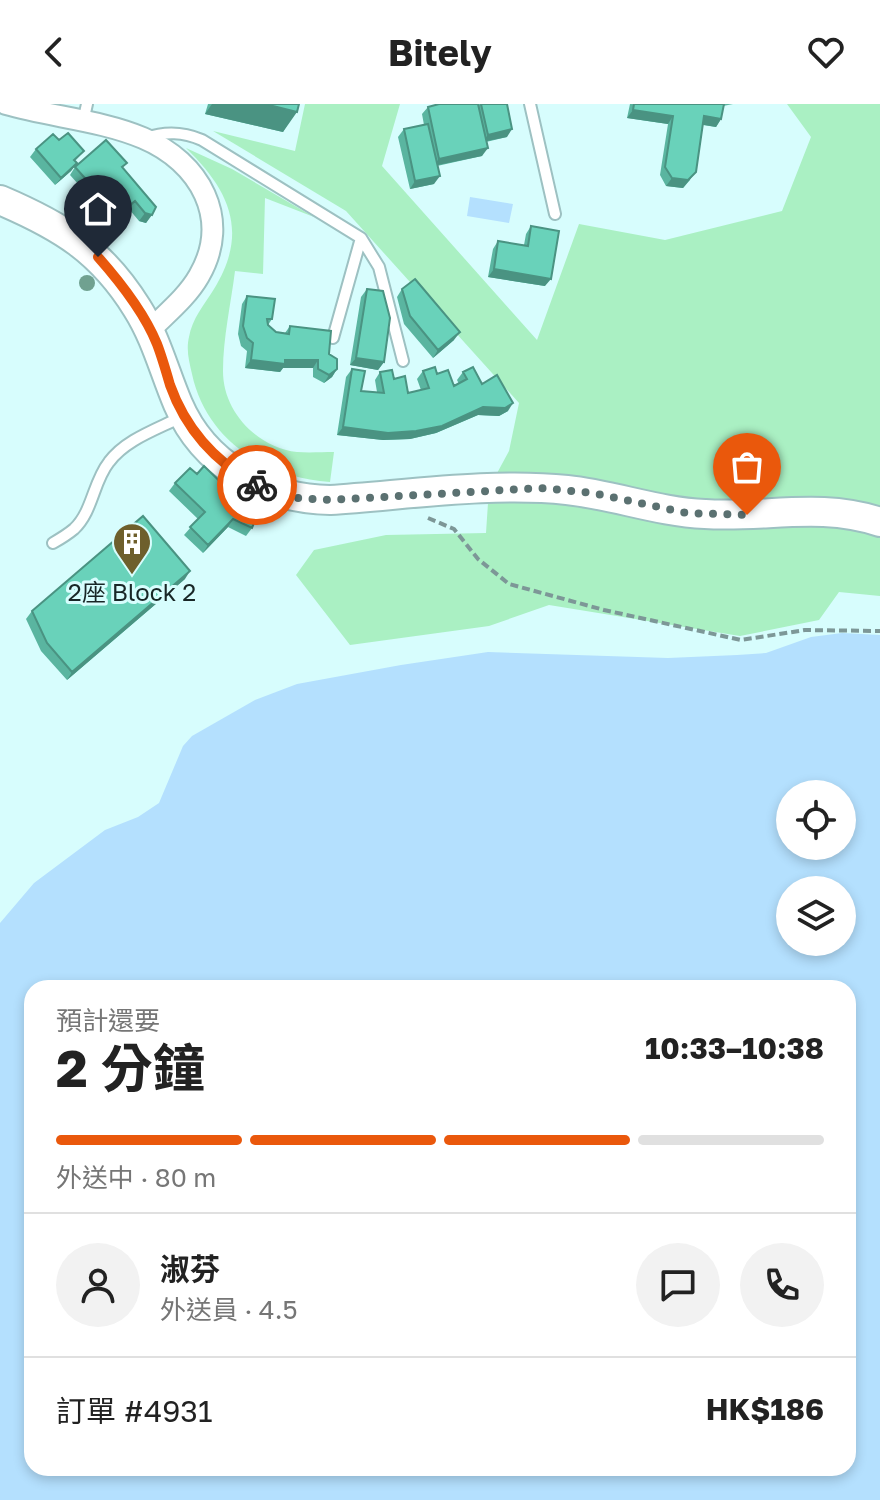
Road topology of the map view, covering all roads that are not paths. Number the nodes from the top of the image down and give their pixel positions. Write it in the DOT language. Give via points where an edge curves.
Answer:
graph roads {
  1 [pos="6,104"];
  2 [pos="530,104"];
  3 [pos="85,113"];
  4 [pos="144,139"];
  5 [pos="0,200"];
  6 [pos="555,214"];
  7 [pos="361,238"];
  8 [pos="154,337"];
  9 [pos="333,338"];
  10 [pos="403,361"];
  11 [pos="183,416"];
  12 [pos="880,522"];
  13 [pos="53,543"];
  1 -- 3 [label="street"];
  2 -- 6 [label="lane"];
  3 -- 4 [label="street"];
  4 -- 7 [label="lane" via="171,132 202,140"];
  4 -- 8 [label="street" via="175,158 196,180 213,224 198,278"];
  5 -- 8 [label="main road" via="85,246 123,288"];
  7 -- 9 [label="lane"];
  7 -- 10 [label="lane" via="379,267"];
  8 -- 11 [label="main road"];
  11 -- 12 [label="main road" via="229,468 256,485 297,498 541,488 687,513 832,511"];
  11 -- 13 [label="lane" via="114,455 75,528"];
}
